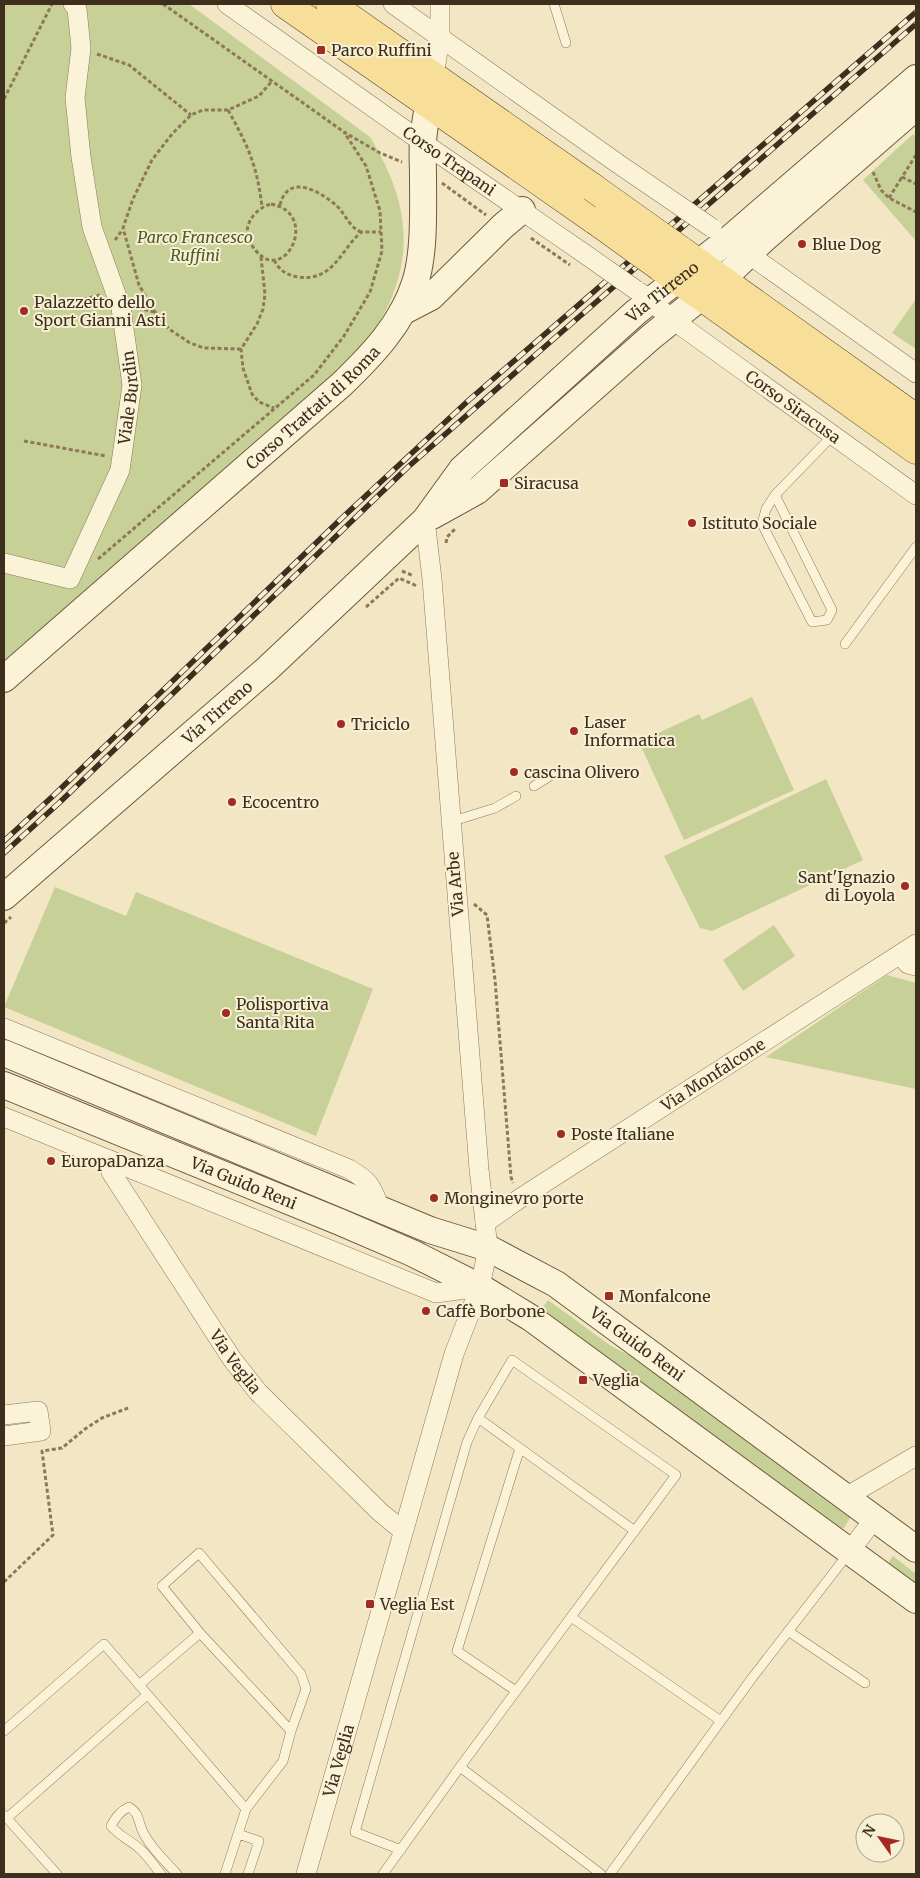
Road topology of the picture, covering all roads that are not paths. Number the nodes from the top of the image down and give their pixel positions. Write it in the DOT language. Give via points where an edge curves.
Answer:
graph roads {
  1 [pos="73,4"];
  2 [pos="227,4"];
  3 [pos="285,4"];
  4 [pos="330,4"];
  5 [pos="393,4"];
  6 [pos="440,4"];
  7 [pos="554,4"];
  8 [pos="440,37"];
  9 [pos="566,43"];
  10 [pos="434,77"];
  11 [pos="916,78"];
  12 [pos="429,105"];
  13 [pos="915,110"];
  14 [pos="422,142"];
  15 [pos="583,196"];
  16 [pos="513,218"];
  17 [pos="730,241"];
  18 [pos="679,265"];
  19 [pos="712,288"];
  20 [pos="643,295"];
  21 [pos="402,312"];
  22 [pos="673,320"];
  23 [pos="916,373"];
  24 [pos="916,418"];
  25 [pos="833,435"];
  26 [pos="916,450"];
  27 [pos="915,492"];
  28 [pos="775,496"];
  29 [pos="425,520"];
  30 [pos="916,547"];
  31 [pos="4,564"];
  32 [pos="845,644"];
  33 [pos="4,679"];
  34 [pos="555,773"];
  35 [pos="534,786"];
  36 [pos="516,796"];
  37 [pos="450,822"];
  38 [pos="4,897"];
  39 [pos="916,944"];
  40 [pos="900,955"];
  41 [pos="916,966"];
  42 [pos="4,1028"];
  43 [pos="4,1053"];
  44 [pos="4,1085"];
  45 [pos="4,1117"];
  46 [pos="110,1160"];
  47 [pos="380,1208"];
  48 [pos="485,1222"];
  49 [pos="488,1248"];
  50 [pos="480,1288"];
  51 [pos="4,1415"];
  52 [pos="478,1418"];
  53 [pos="4,1436"];
  54 [pos="520,1448"];
  55 [pos="916,1456"];
  56 [pos="846,1497"];
  57 [pos="874,1518"];
  58 [pos="635,1530"];
  59 [pos="402,1531"];
  60 [pos="916,1549"];
  61 [pos="849,1552"];
  62 [pos="916,1600"];
  63 [pos="571,1617"];
  64 [pos="788,1631"];
  65 [pos="200,1633"];
  66 [pos="865,1683"];
  67 [pos="139,1685"];
  68 [pos="516,1691"];
  69 [pos="147,1695"];
  70 [pos="721,1721"];
  71 [pos="4,1731"];
  72 [pos="291,1731"];
  73 [pos="460,1767"];
  74 [pos="246,1809"];
  75 [pos="5,1816"];
  76 [pos="238,1834"];
  77 [pos="401,1850"];
  78 [pos="57,1874"];
  79 [pos="161,1874"];
  80 [pos="177,1874"];
  81 [pos="225,1874"];
  82 [pos="248,1874"];
  83 [pos="306,1874"];
  84 [pos="383,1874"];
  85 [pos="601,1874"];
  86 [pos="610,1874"];
  1 -- 31 [label="street, Viale Burdin" via="77,10 81,48 75,98 81,157 92,227 120,308 132,385 120,470 70,579"];
  2 -- 14 [label="street, Corso Trapani"];
  3 -- 12 [label="main road, Corso Trapani"];
  4 -- 10 [label="main road, Corso Trapani"];
  5 -- 8 [label="street"];
  6 -- 8 [label="street, Corso Trattati di Roma"];
  7 -- 9 [label="lane"];
  8 -- 10 [label="street, Corso Trattati di Roma"];
  8 -- 17 [label="street, bridge"];
  10 -- 12 [label="street, Corso Trattati di Roma"];
  10 -- 15 [label="main road, Corso Trapani"];
  11 -- 17 [label="street, Via Tirreno"];
  12 -- 14 [label="street, Corso Trattati di Roma"];
  12 -- 15 [label="main road, Corso Trapani"];
  13 -- 17 [label="street, Via Tirreno"];
  14 -- 16 [label="street, Corso Trapani"];
  14 -- 21 [label="street, Corso Trattati di Roma" via="420,259 415,283"];
  15 -- 18 [label="main road, Corso Trapani, bridge"];
  16 -- 20 [label="street, Corso Trapani, bridge" via="548,228"];
  16 -- 21 [label="street" via="431,297"];
  17 -- 18 [label="street, Via Tirreno"];
  17 -- 19 [label="street, Via Tirreno"];
  17 -- 23 [label="street"];
  18 -- 19 [label="main road, Corso Trapani"];
  18 -- 20 [label="street, Via Tirreno"];
  19 -- 22 [label="street, Via Tirreno"];
  19 -- 24 [label="main road"];
  19 -- 26 [label="main road"];
  20 -- 22 [label="street, Corso Trapani"];
  20 -- 29 [label="street, Via Tirreno" via="462,470"];
  21 -- 33 [label="street, Corso Trattati di Roma" via="373,354 342,384"];
  22 -- 25 [label="street, Corso Siracusa"];
  22 -- 29 [label="street, Via Tirreno" via="477,491"];
  25 -- 27 [label="street, Corso Siracusa"];
  25 -- 28 [label="lane"];
  28 -- 28 [label="lane" via="766,509 762,524 812,622 828,620 832,610"];
  29 -- 37 [label="street, Via Arbe"];
  29 -- 38 [label="street, Via Tirreno" via="267,669"];
  30 -- 32 [label="lane"];
  34 -- 35 [label="lane"];
  36 -- 37 [label="lane" via="495,808"];
  37 -- 48 [label="street, Via Arbe"];
  39 -- 40 [label="street, Via Monfalcone"];
  40 -- 41 [label="street" via="908,964"];
  40 -- 48 [label="street, Via Monfalcone"];
  42 -- 47 [label="street" via="349,1169 371,1186"];
  43 -- 47 [label="street, Via Guido Reni"];
  44 -- 50 [label="street, Via Guido Reni" via="340,1222 412,1253"];
  45 -- 46 [label="street, Via Guido Reni"];
  46 -- 50 [label="street, Via Guido Reni" via="436,1293"];
  46 -- 59 [label="street, Via Veglia" via="111,1172 252,1386"];
  47 -- 49 [label="street, Via Guido Reni" via="430,1230"];
  48 -- 49 [label="street, Via Arbe"];
  49 -- 50 [label="street, Via Veglia"];
  49 -- 56 [label="street, Via Guido Reni" via="556,1284"];
  50 -- 59 [label="street, Via Veglia" via="458,1341"];
  50 -- 61 [label="street, Via Guido Reni" via="531,1318"];
  51 -- 53 [label="street" via="38,1411 41,1431"];
  52 -- 54 [label="lane"];
  52 -- 58 [label="lane" via="512,1360 676,1475"];
  52 -- 77 [label="lane" via="467,1442 355,1832"];
  54 -- 58 [label="lane"];
  54 -- 68 [label="lane" via="457,1651"];
  55 -- 56 [label="street"];
  56 -- 57 [label="street, Via Guido Reni"];
  57 -- 60 [label="street, Via Guido Reni"];
  57 -- 61 [label="street"];
  58 -- 63 [label="lane"];
  59 -- 83 [label="street, Via Veglia"];
  61 -- 62 [label="street, Via Guido Reni"];
  61 -- 64 [label="lane"];
  63 -- 68 [label="lane"];
  63 -- 70 [label="lane"];
  64 -- 66 [label="lane"];
  64 -- 70 [label="lane"];
  65 -- 67 [label="lane"];
  65 -- 72 [label="lane"];
  65 -- 72 [label="lane" via="162,1586 199,1553 301,1674 306,1690"];
  67 -- 69 [label="lane"];
  67 -- 71 [label="lane" via="104,1644"];
  68 -- 73 [label="lane"];
  69 -- 74 [label="lane"];
  69 -- 75 [label="lane"];
  70 -- 86 [label="lane"];
  72 -- 74 [label="lane" via="284,1761"];
  73 -- 77 [label="lane"];
  73 -- 85 [label="lane"];
  74 -- 76 [label="lane"];
  75 -- 78 [label="lane"];
  76 -- 81 [label="lane"];
  76 -- 82 [label="lane" via="259,1841"];
  77 -- 84 [label="lane"];
  79 -- 80 [label="lane" via="142,1850 111,1826 122,1810 129,1807 135,1810 151,1845"];
}
